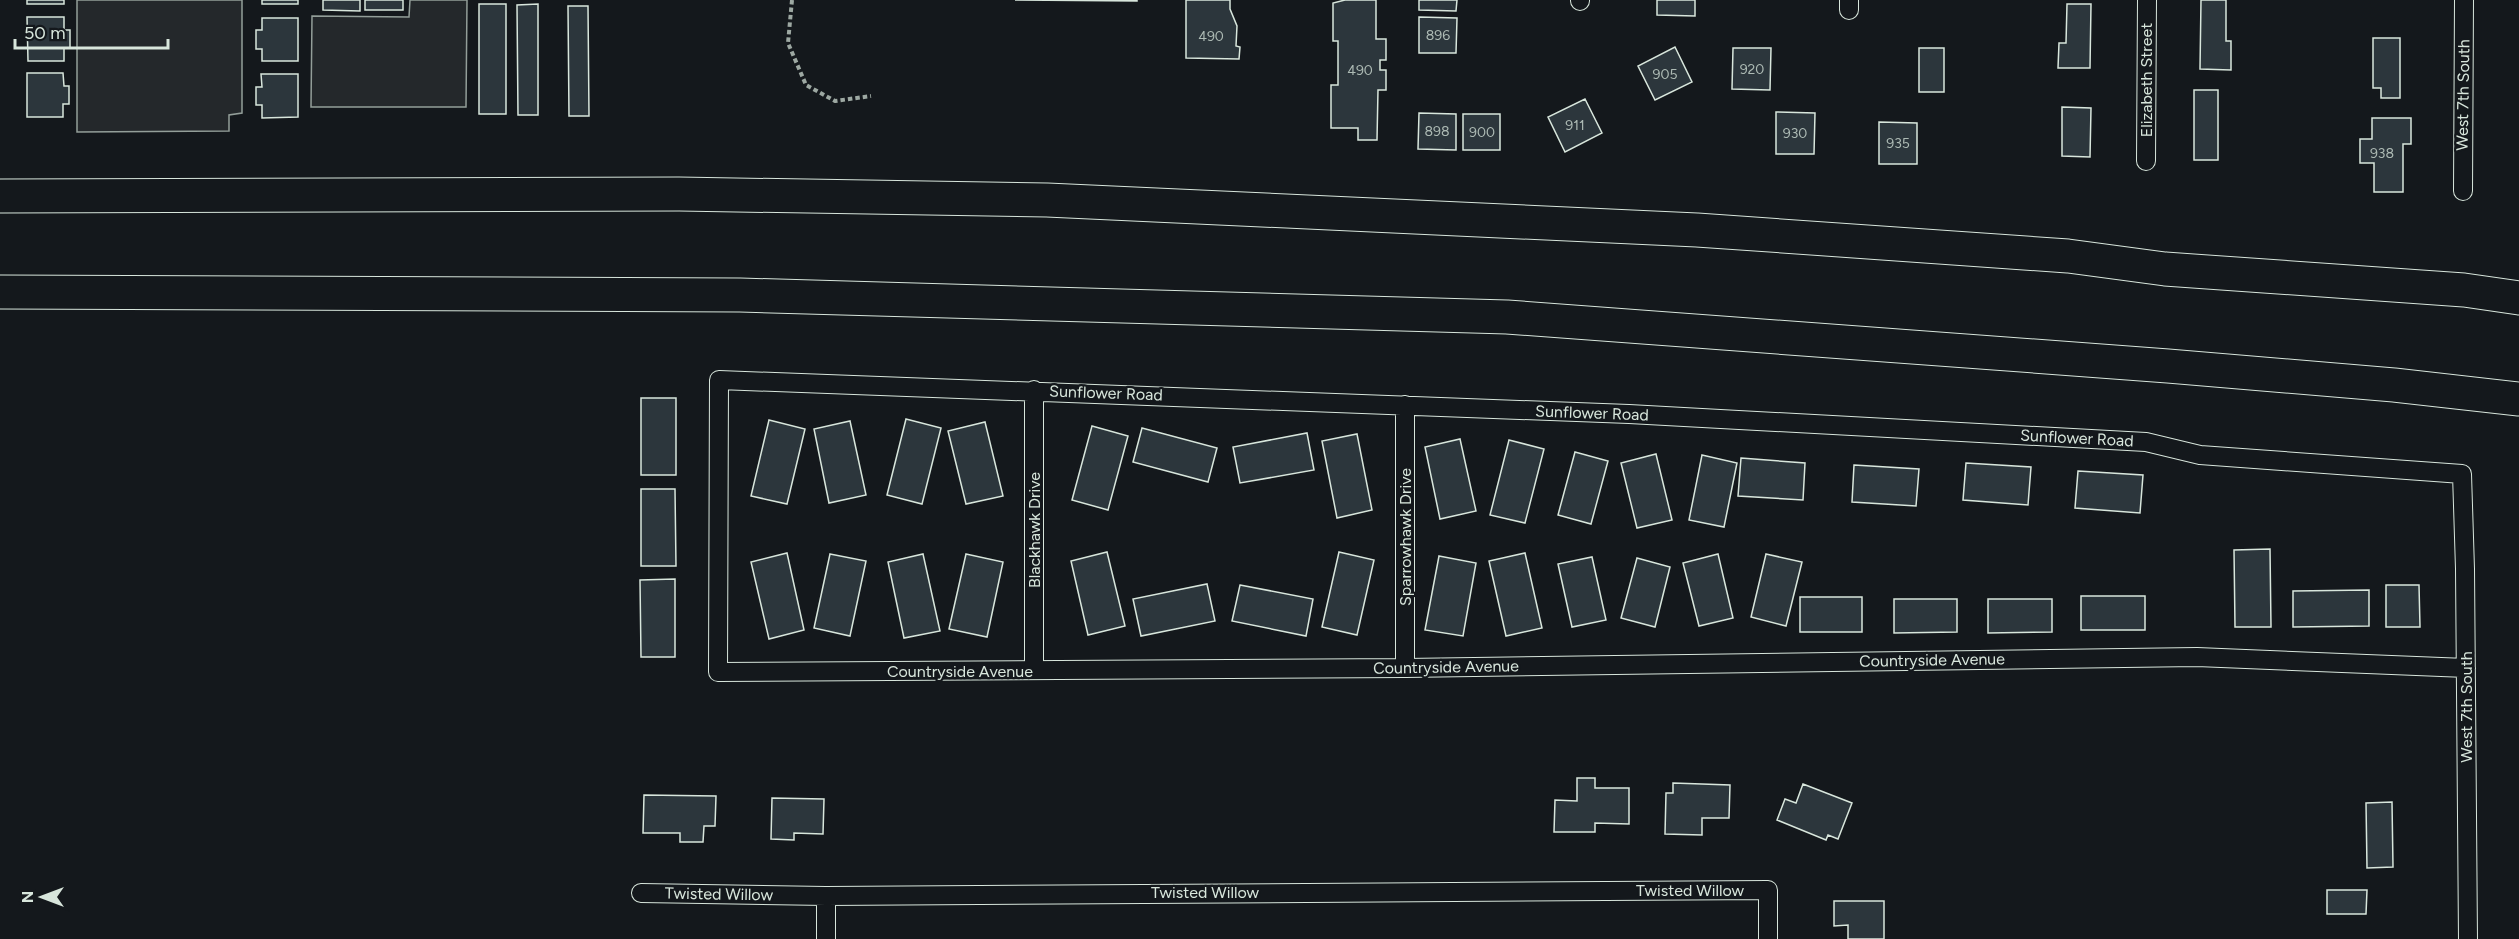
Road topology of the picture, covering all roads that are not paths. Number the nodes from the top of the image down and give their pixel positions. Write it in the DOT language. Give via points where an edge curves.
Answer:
graph roads {
  1 [pos="2147,0"];
  2 [pos="2464,0"];
  3 [pos="2146,161"];
  4 [pos="2463,191"];
  5 [pos="0,196"];
  6 [pos="0,292"];
  7 [pos="2519,298"];
  8 [pos="719,380"];
  9 [pos="1034,390"];
  10 [pos="2519,399"];
  11 [pos="1405,405"];
  12 [pos="2462,474"];
  13 [pos="1405,668"];
  14 [pos="2466,668"];
  15 [pos="1034,670"];
  16 [pos="641,893"];
  17 [pos="826,896"];
  18 [pos="826,939"];
  19 [pos="1768,939"];
  20 [pos="2468,939"];
  1 -- 3 [label="street, Elizabeth Street"];
  2 -- 4 [label="street, West 7th South"];
  5 -- 7 [label="highway" via="679,194 1058,201 1697,230 2068,256"];
  6 -- 10 [label="highway" via="740,295 1507,317 2159,365"];
  8 -- 9 [label="street, Sunflower Road"];
  8 -- 15 [label="street, Countryside Avenue" via="718,672"];
  9 -- 11 [label="street, Sunflower Road"];
  9 -- 15 [label="street, Blackhawk Drive"];
  11 -- 12 [label="street, Sunflower Road" via="2146,442 2200,455"];
  11 -- 13 [label="street, Sparrowhawk Drive"];
  12 -- 14 [label="street, West 7th South"];
  13 -- 14 [label="street, Countryside Avenue" via="2197,657"];
  13 -- 15 [label="street, Countryside Avenue"];
  14 -- 20 [label="street, West 7th South"];
  16 -- 17 [label="street, Twisted Willow"];
  17 -- 18 [label="street"];
  17 -- 19 [label="street, Twisted Willow" via="1768,890"];
}
